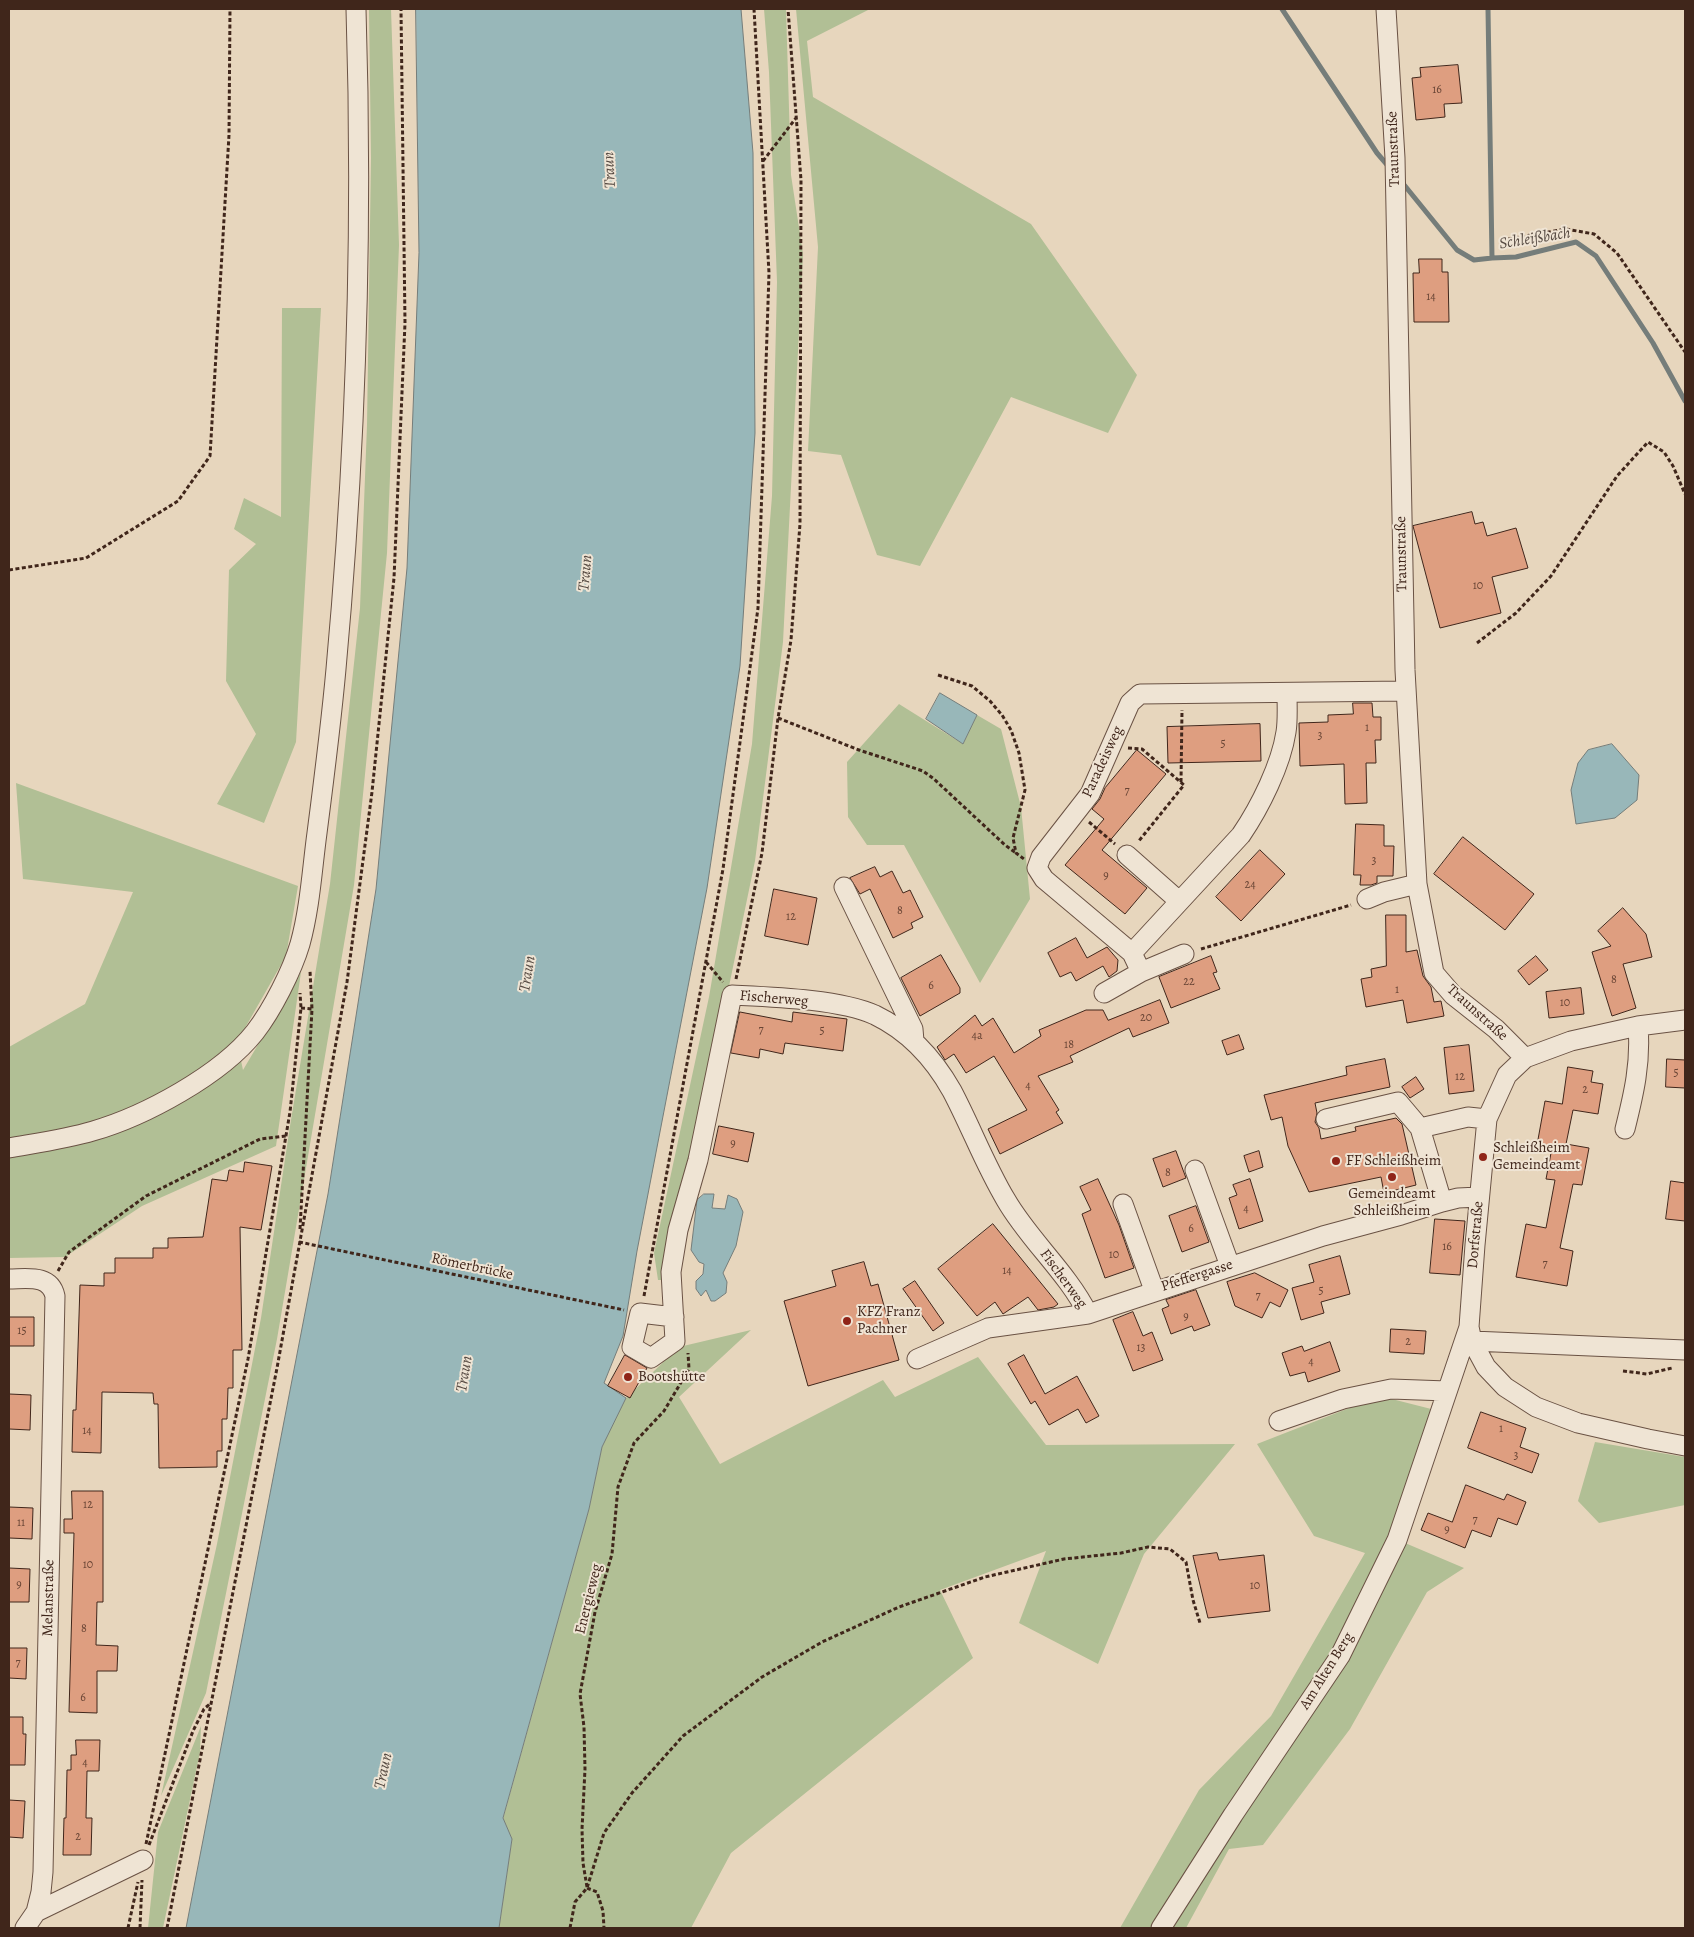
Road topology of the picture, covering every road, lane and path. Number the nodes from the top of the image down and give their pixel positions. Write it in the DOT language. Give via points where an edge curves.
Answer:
graph roads {
  1 [pos="230,9"];
  2 [pos="356,9"];
  3 [pos="401,9"];
  4 [pos="754,9"];
  5 [pos="788,9"];
  6 [pos="1386,9"];
  7 [pos="796,118"];
  8 [pos="763,161"];
  9 [pos="1502,240"];
  10 [pos="1685,352"];
  11 [pos="1685,494"];
  12 [pos="9,570"];
  13 [pos="1477,643"];
  14 [pos="938,675"];
  15 [pos="1405,691"];
  16 [pos="1287,693"];
  17 [pos="1182,694"];
  18 [pos="778,718"];
  19 [pos="1110,748"];
  20 [pos="1181,782"];
  21 [pos="1077,812"];
  22 [pos="1016,853"];
  23 [pos="1126,855"];
  24 [pos="1037,868"];
  25 [pos="1417,884"];
  26 [pos="844,887"];
  27 [pos="1367,899"];
  28 [pos="1179,901"];
  29 [pos="1132,953"];
  30 [pos="1184,954"];
  31 [pos="706,962"];
  32 [pos="310,963"];
  33 [pos="1141,972"];
  34 [pos="300,990"];
  35 [pos="1104,993"];
  36 [pos="732,994"];
  37 [pos="301,1008"];
  38 [pos="312,1009"];
  39 [pos="1685,1020"];
  40 [pos="1638,1026"];
  41 [pos="914,1041"];
  42 [pos="1525,1058"];
  43 [pos="1326,1119"];
  44 [pos="1488,1119"];
  45 [pos="1420,1128"];
  46 [pos="1624,1129"];
  47 [pos="286,1136"];
  48 [pos="9,1148"];
  49 [pos="1195,1170"];
  50 [pos="1479,1198"];
  51 [pos="1442,1202"];
  52 [pos="1123,1204"];
  53 [pos="300,1242"];
  54 [pos="1230,1266"];
  55 [pos="9,1279"];
  56 [pos="49,1285"];
  57 [pos="1154,1290"];
  58 [pos="640,1313"];
  59 [pos="1088,1314"];
  60 [pos="674,1317"];
  61 [pos="1471,1334"];
  62 [pos="675,1341"];
  63 [pos="1685,1350"];
  64 [pos="917,1358"];
  65 [pos="1676,1368"];
  66 [pos="1623,1371"];
  67 [pos="1447,1391"];
  68 [pos="1279,1421"];
  69 [pos="1685,1446"];
  70 [pos="1200,1623"];
  71 [pos="211,1703"];
  72 [pos="143,1860"];
  73 [pos="587,1888"];
  74 [pos="36,1912"];
  75 [pos="25,1928"];
  76 [pos="128,1928"];
  77 [pos="140,1928"];
  78 [pos="167,1928"];
  79 [pos="570,1928"];
  80 [pos="604,1928"];
  81 [pos="1161,1928"];
  1 -- 12 [label="path" via="228,135 210,456 178,501 86,558"];
  2 -- 48 [label="street" via="359,97 357,347 344,584 332,715 308,908 299,947 266,1017 237,1051 211,1072 154,1106 96,1131"];
  3 -- 53 [label="path" via="405,323 394,578 372,792 347,982"];
  4 -- 8 [label="path"];
  5 -- 7 [label="path"];
  6 -- 15 [label="street, Traunstraße" via="1395,158"];
  7 -- 8 [label="path"];
  7 -- 18 [label="path" via="801,180 800,524 791,640"];
  8 -- 31 [label="path" via="769,272 758,608 723,869"];
  9 -- 10 [label="path" via="1566,228 1594,234 1617,253"];
  11 -- 13 [label="path" via="1664,452 1648,442 1617,476 1551,576 1516,613"];
  14 -- 22 [label="path" via="972,686 990,701 1011,730 1025,790 1013,838"];
  15 -- 16 [label="street, Paradeisweg"];
  15 -- 25 [label="street, Traunstraße"];
  16 -- 17 [label="street, Paradeisweg"];
  16 -- 28 [label="street" via="1284,741 1261,802 1241,834"];
  17 -- 19 [label="street, Paradeisweg" via="1140,694 1135,697"];
  17 -- 20 [label="path"];
  18 -- 22 [label="path" via="923,771"];
  18 -- 36 [label="path" via="762,854"];
  19 -- 20 [label="path" via="1142,749"];
  19 -- 21 [label="street, Paradeisweg" via="1090,794"];
  20 -- 23 [label="path" via="1184,785"];
  21 -- 23 [label="path"];
  21 -- 24 [label="street, Paradeisweg" via="1041,857"];
  22 -- 24 [label="path"];
  23 -- 28 [label="street"];
  24 -- 29 [label="street" via="1044,879"];
  25 -- 27 [label="street"];
  25 -- 42 [label="street, Traunstraße" via="1434,973 1453,995 1496,1028"];
  26 -- 41 [label="street, Fischerweg" via="913,1028"];
  27 -- 30 [label="path"];
  28 -- 29 [label="street"];
  29 -- 33 [label="street"];
  30 -- 33 [label="street"];
  31 -- 36 [label="path"];
  31 -- 58 [label="path"];
  32 -- 38 [label="path"];
  33 -- 35 [label="street"];
  34 -- 37 [label="path"];
  36 -- 41 [label="street, Fischerweg" via="851,1008 873,1014"];
  36 -- 60 [label="street, Fischerweg" via="698,1160 678,1230 671,1272"];
  37 -- 38 [label="path"];
  37 -- 47 [label="path"];
  38 -- 53 [label="path"];
  39 -- 40 [label="street, Dorfstraße"];
  40 -- 42 [label="street, Dorfstraße" via="1570,1041"];
  40 -- 46 [label="street" via="1640,1049 1636,1085"];
  41 -- 59 [label="street, Fischerweg" via="951,1090 1015,1216 1075,1292"];
  42 -- 44 [label="street, Dorfstraße" via="1507,1075"];
  43 -- 45 [label="street" via="1398,1102"];
  44 -- 45 [label="street" via="1468,1117"];
  44 -- 50 [label="street, Dorfstraße"];
  45 -- 51 [label="street"];
  47 -- 56 [label="path" via="260,1140 146,1196 69,1252"];
  47 -- 72 [label="path" via="248,1359"];
  49 -- 54 [label="street"];
  50 -- 51 [label="street, Pfeffergasse"];
  50 -- 61 [label="street, Dorfstraße"];
  51 -- 54 [label="street, Pfeffergasse"];
  52 -- 57 [label="street"];
  53 -- 58 [label="path, Römerbrücke"];
  53 -- 71 [label="path"];
  54 -- 57 [label="street, Pfeffergasse"];
  55 -- 56 [label="street" via="37,1279"];
  56 -- 74 [label="street, Melanstraße" via="55,1296 43,1862"];
  57 -- 59 [label="street, Pfeffergasse"];
  58 -- 60 [label="street"];
  58 -- 62 [label="street" via="632,1346 651,1358"];
  59 -- 64 [label="street, Pfeffergasse" via="988,1328"];
  60 -- 62 [label="street, Fischerweg"];
  61 -- 63 [label="street"];
  61 -- 67 [label="street, Am Alten Berg"];
  61 -- 69 [label="street" via="1486,1367 1505,1387 1536,1407 1578,1423"];
  62 -- 73 [label="path, Energieweg" via="688,1353 689,1369 664,1411 634,1443 618,1487 612,1554 596,1612 580,1694 585,1769 583,1863"];
  65 -- 66 [label="path" via="1647,1374"];
  67 -- 68 [label="street" via="1391,1389 1343,1399"];
  67 -- 81 [label="street, Am Alten Berg" via="1397,1540 1340,1656"];
  70 -- 73 [label="path" via="1186,1562 1170,1548 1148,1547 1064,1560 985,1578 899,1607 822,1642 762,1677 683,1736 632,1793 604,1833"];
  71 -- 72 [label="path" via="204,1709 193,1731"];
  71 -- 78 [label="path"];
  72 -- 74 [label="street"];
  72 -- 76 [label="path"];
  72 -- 77 [label="path"];
  73 -- 79 [label="path" via="575,1902"];
  73 -- 80 [label="path" via="597,1892"];
  74 -- 75 [label="street"];
}
